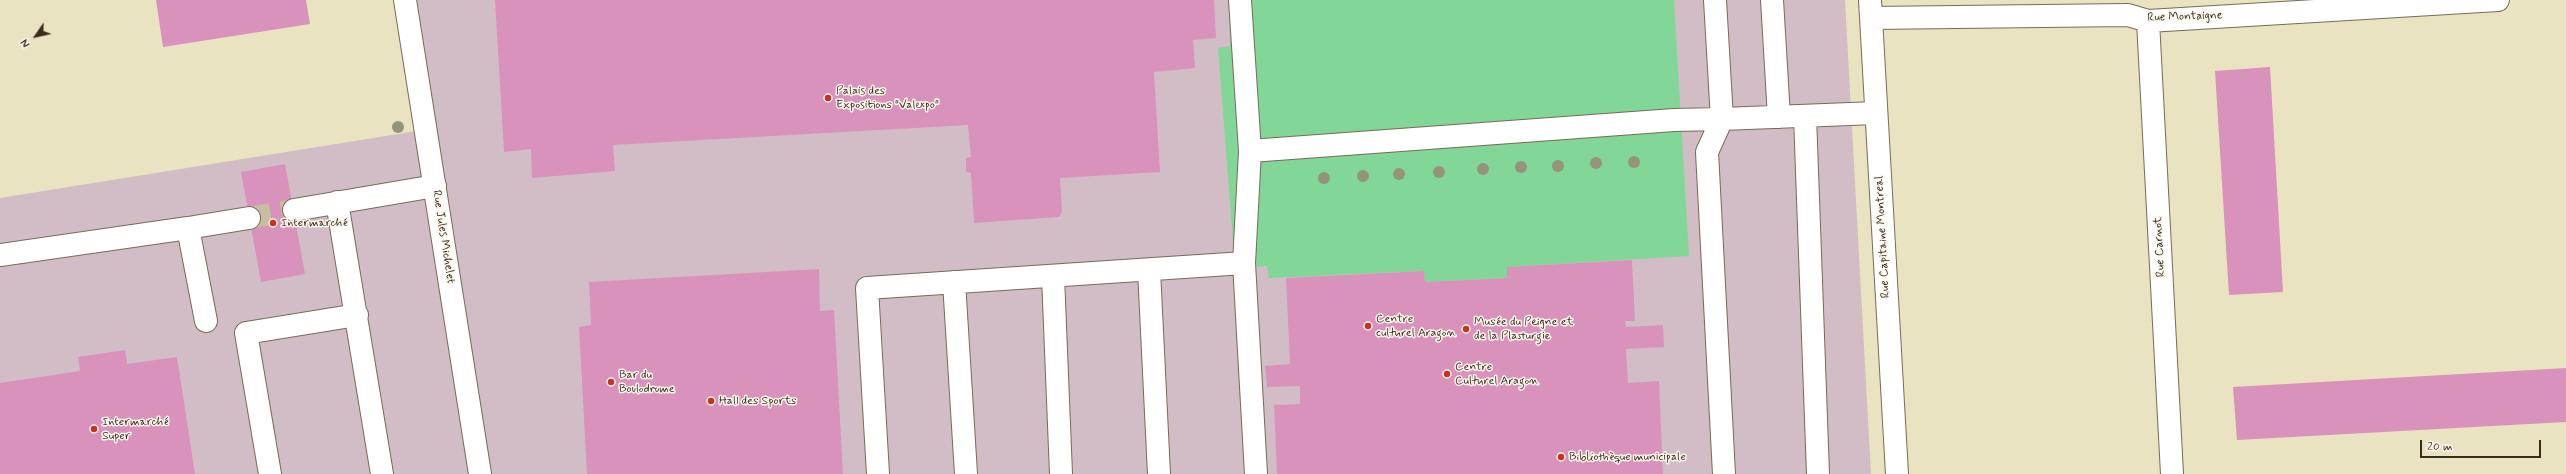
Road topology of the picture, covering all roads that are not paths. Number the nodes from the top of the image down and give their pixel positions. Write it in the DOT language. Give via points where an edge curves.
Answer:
graph roads {
  1 [pos="405,0"];
  2 [pos="1240,0"];
  3 [pos="1715,0"];
  4 [pos="1772,0"];
  5 [pos="2498,0"];
  6 [pos="1870,9"];
  7 [pos="2148,21"];
  8 [pos="1876,113"];
  9 [pos="1805,116"];
  10 [pos="1779,117"];
  11 [pos="1722,119"];
  12 [pos="1250,150"];
  13 [pos="435,186"];
  14 [pos="337,202"];
  15 [pos="294,210"];
  16 [pos="249,218"];
  17 [pos="188,228"];
  18 [pos="0,255"];
  19 [pos="1244,263"];
  20 [pos="1149,270"];
  21 [pos="1053,276"];
  22 [pos="954,282"];
  23 [pos="357,315"];
  24 [pos="206,321"];
  25 [pos="270,474"];
  26 [pos="382,474"];
  27 [pos="480,474"];
  28 [pos="878,474"];
  29 [pos="966,474"];
  30 [pos="1061,474"];
  31 [pos="1160,474"];
  32 [pos="1256,474"];
  33 [pos="1724,474"];
  34 [pos="1818,474"];
  35 [pos="1897,474"];
  36 [pos="2172,474"];
  1 -- 13 [label="street, Rue Jules Michelet"];
  2 -- 12 [label="street"];
  3 -- 11 [label="street"];
  4 -- 10 [label="street"];
  5 -- 7 [label="street, Rue Montaigne"];
  6 -- 7 [label="street, Rue Montaigne" via="2128,15"];
  6 -- 8 [label="street, Rue Capitaine Montreal"];
  7 -- 36 [label="street, Rue Carnot"];
  8 -- 9 [label="street"];
  8 -- 35 [label="street, Rue Capitaine Montreal"];
  9 -- 10 [label="street"];
  9 -- 34 [label="street"];
  10 -- 11 [label="street"];
  11 -- 12 [label="street" via="1674,120"];
  11 -- 33 [label="street" via="1707,152"];
  12 -- 19 [label="street"];
  13 -- 14 [label="street"];
  13 -- 27 [label="street, Rue Jules Michelet"];
  14 -- 15 [label="street"];
  14 -- 23 [label="street"];
  16 -- 17 [label="street"];
  17 -- 18 [label="street"];
  17 -- 24 [label="street"];
  19 -- 20 [label="street"];
  19 -- 32 [label="street"];
  20 -- 21 [label="street"];
  20 -- 31 [label="street"];
  21 -- 22 [label="street"];
  21 -- 30 [label="street"];
  22 -- 28 [label="street" via="867,288"];
  22 -- 29 [label="street"];
  23 -- 25 [label="street" via="246,333"];
  23 -- 26 [label="street"];
}
